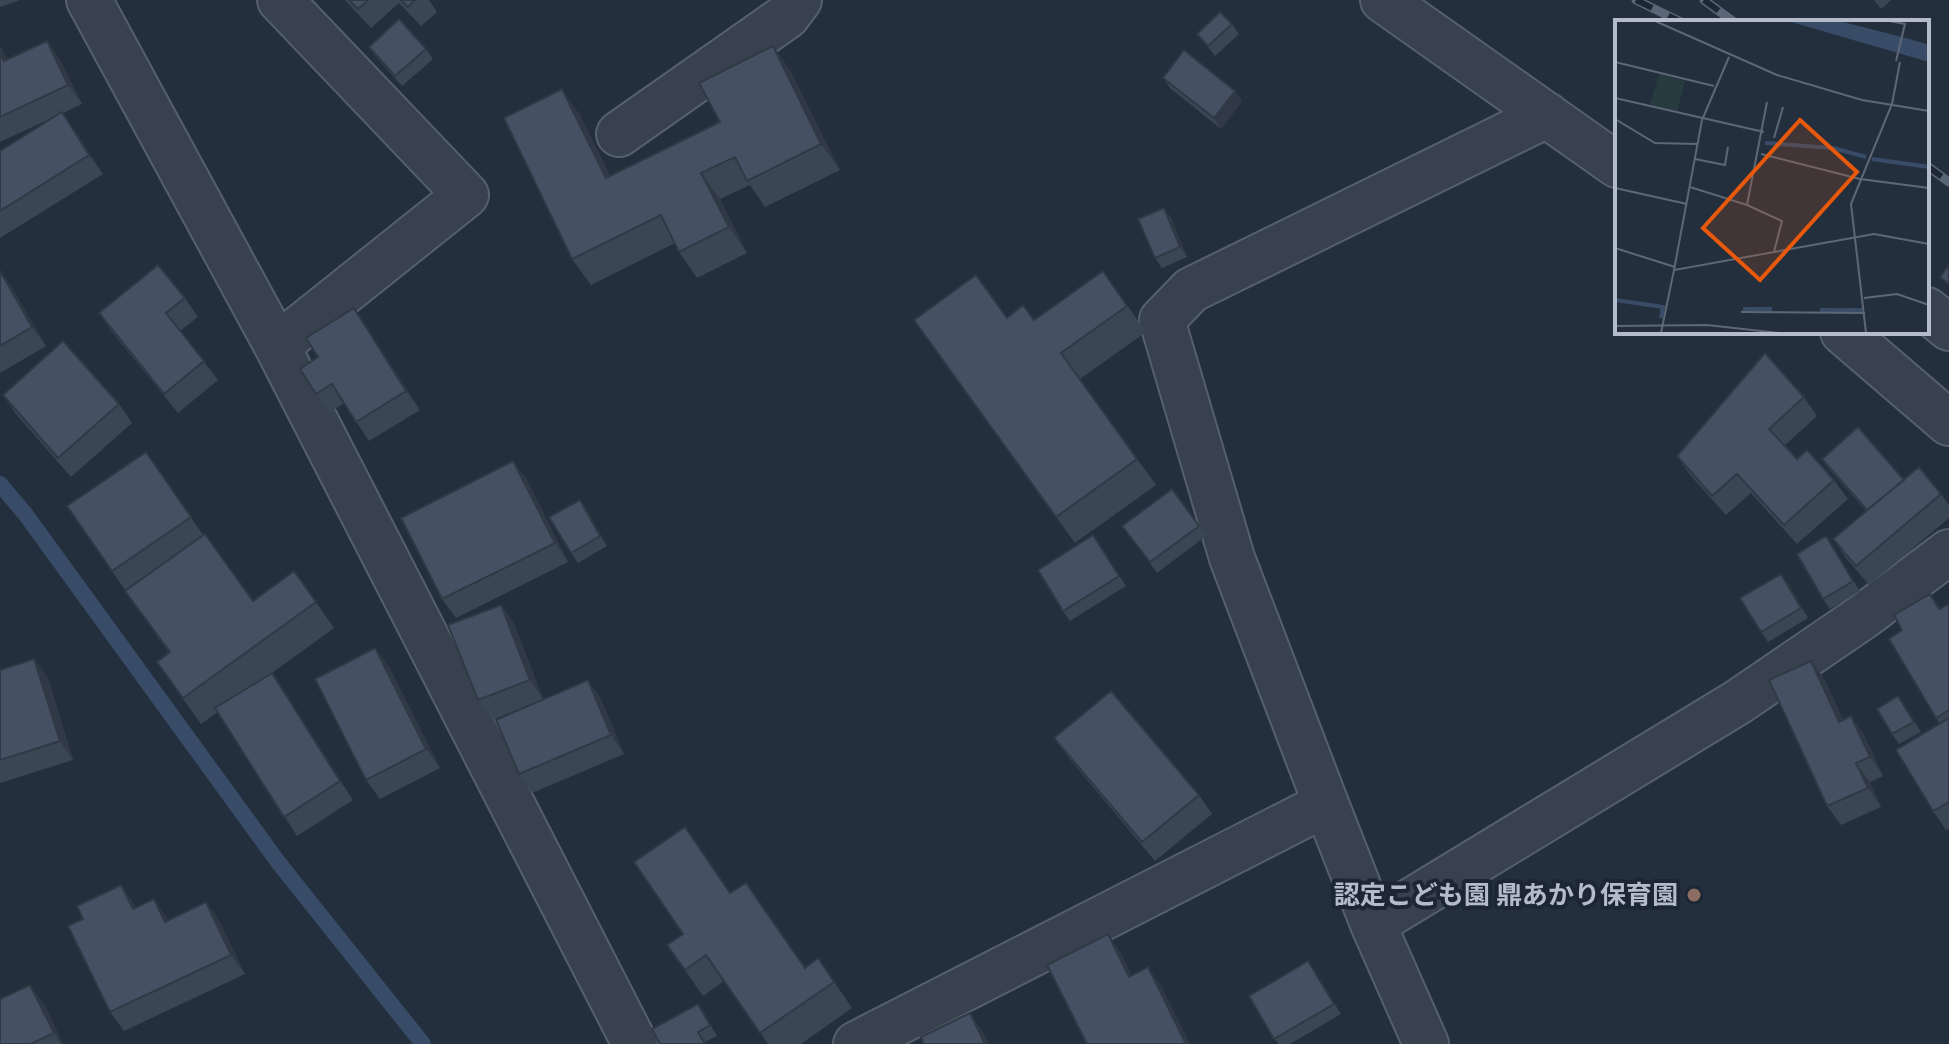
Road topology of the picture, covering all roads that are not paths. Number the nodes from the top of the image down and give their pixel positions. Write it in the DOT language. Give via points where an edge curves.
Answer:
graph roads {
  1 [pos="89,0"];
  2 [pos="280,0"];
  3 [pos="799,0"];
  4 [pos="1383,0"];
  5 [pos="1547,115"];
  6 [pos="619,134"];
  7 [pos="1615,164"];
  8 [pos="1929,312"];
  9 [pos="1949,328"];
  10 [pos="1845,334"];
  11 [pos="277,346"];
  12 [pos="1949,423"];
  13 [pos="1949,552"];
  14 [pos="1326,804"];
  15 [pos="1373,924"];
  16 [pos="635,1044"];
  17 [pos="856,1044"];
  18 [pos="1426,1044"];
  1 -- 11 [label="street"];
  2 -- 11 [label="street" via="466,195"];
  3 -- 6 [label="street" via="787,16"];
  4 -- 5 [label="street"];
  5 -- 7 [label="street"];
  5 -- 14 [label="street" via="1191,290 1162,320 1232,558"];
  8 -- 9 [label="street"];
  10 -- 12 [label="street"];
  11 -- 16 [label="street"];
  13 -- 15 [label="street" via="1738,702"];
  14 -- 15 [label="street"];
  14 -- 17 [label="street"];
  15 -- 18 [label="street"];
}
